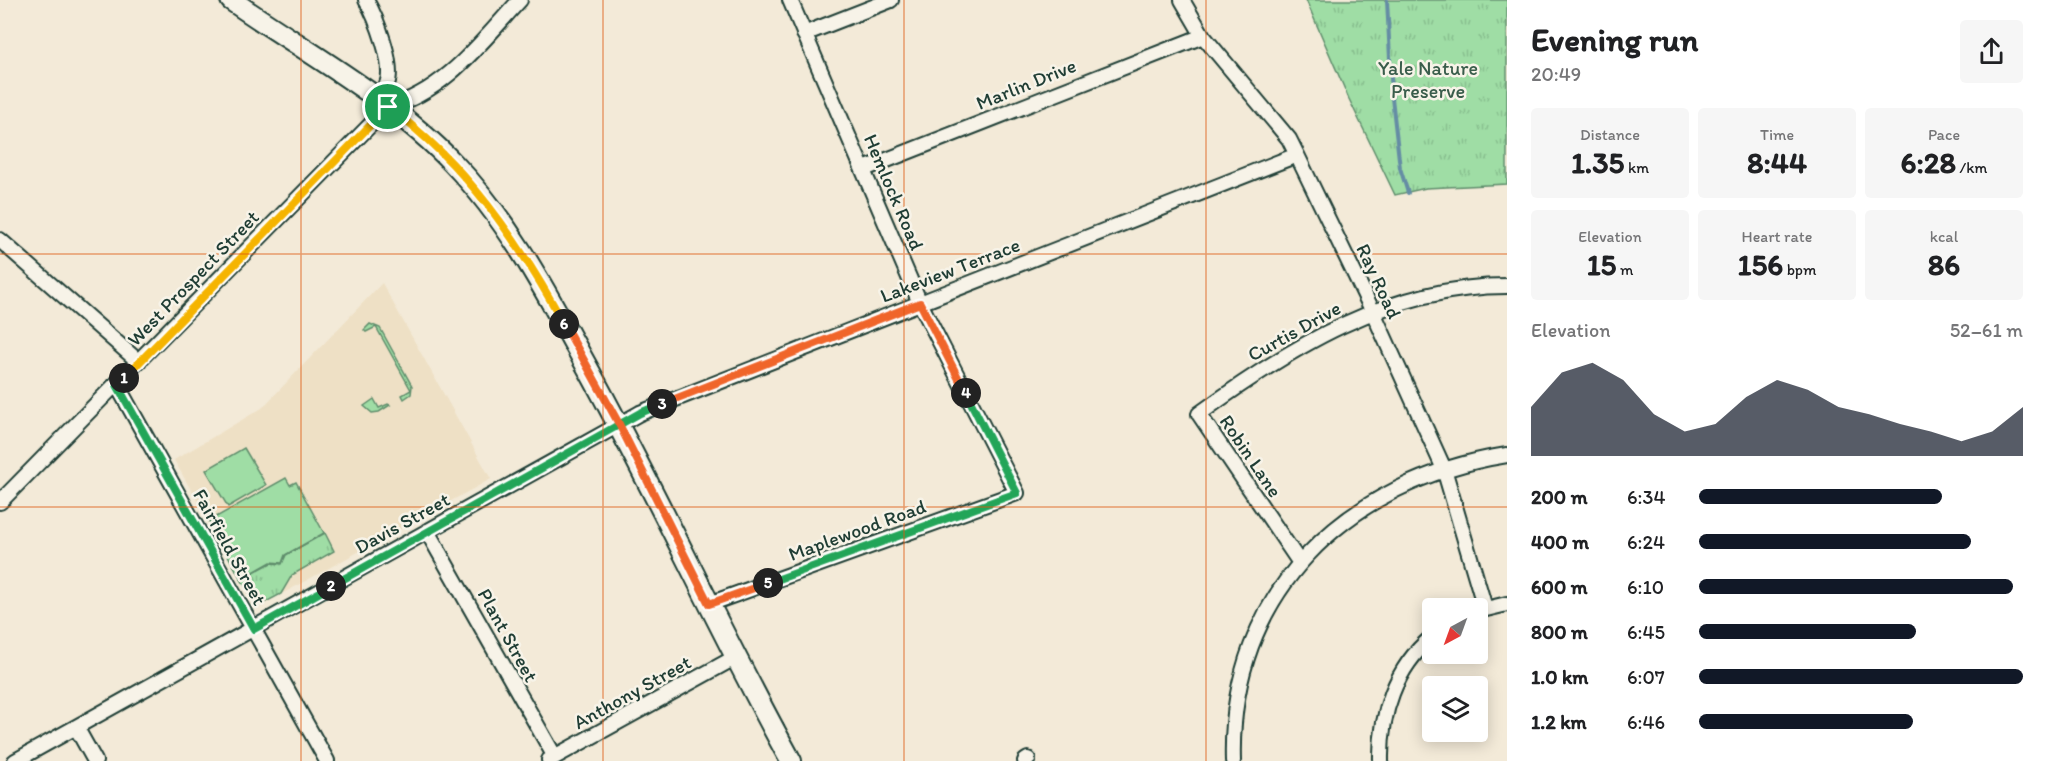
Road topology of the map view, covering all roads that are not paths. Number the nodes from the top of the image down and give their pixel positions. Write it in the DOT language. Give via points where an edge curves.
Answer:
graph roads {
  1 [pos="231,0"];
  2 [pos="366,0"];
  3 [pos="520,0"];
  4 [pos="790,0"];
  5 [pos="891,0"];
  6 [pos="1182,0"];
  7 [pos="804,34"];
  8 [pos="1203,36"];
  9 [pos="382,104"];
  10 [pos="1297,155"];
  11 [pos="864,169"];
  12 [pos="0,240"];
  13 [pos="1507,286"];
  14 [pos="920,303"];
  15 [pos="1373,312"];
  16 [pos="139,362"];
  17 [pos="1242,384"];
  18 [pos="117,385"];
  19 [pos="619,424"];
  20 [pos="1507,455"];
  21 [pos="1444,469"];
  22 [pos="1017,493"];
  23 [pos="0,502"];
  24 [pos="427,531"];
  25 [pos="1300,563"];
  26 [pos="1478,598"];
  27 [pos="709,604"];
  28 [pos="1507,604"];
  29 [pos="1488,608"];
  30 [pos="254,629"];
  31 [pos="1422,648"];
  32 [pos="736,657"];
  33 [pos="75,727"];
  34 [pos="551,759"];
  35 [pos="15,761"];
  36 [pos="95,761"];
  37 [pos="327,761"];
  38 [pos="791,761"];
  39 [pos="1233,761"];
  40 [pos="1381,761"];
  1 -- 9 [label="main road"];
  2 -- 9 [label="street" via="388,61"];
  3 -- 9 [label="street" via="448,77 413,100"];
  4 -- 7 [label="street, Hemlock Road"];
  5 -- 7 [label="street"];
  6 -- 8 [label="street, Ray Road"];
  7 -- 11 [label="street, Hemlock Road"];
  8 -- 10 [label="street, Ray Road" via="1289,139"];
  8 -- 11 [label="street, Marlin Drive"];
  9 -- 16 [label="street, West Prospect Street"];
  9 -- 19 [label="main road" via="451,160 507,230 543,286"];
  10 -- 14 [label="street, Lakeview Terrace"];
  10 -- 15 [label="street, Ray Road"];
  11 -- 14 [label="street, Hemlock Road"];
  12 -- 16 [label="street"];
  13 -- 15 [label="street, Curtis Drive" via="1408,299"];
  14 -- 19 [label="street, Lakeview Terrace"];
  14 -- 22 [label="street, Hemlock Road"];
  15 -- 17 [label="street, Curtis Drive" via="1316,336"];
  15 -- 21 [label="street, Ray Road"];
  16 -- 18 [label="street, West Prospect Street"];
  17 -- 25 [label="street, Robin Lane" via="1199,414"];
  18 -- 23 [label="street, West Prospect Street"];
  18 -- 30 [label="street, Fairfield Street"];
  19 -- 24 [label="street, Davis Street"];
  19 -- 27 [label="main road"];
  20 -- 21 [label="street"];
  21 -- 25 [label="street" via="1406,483 1362,507 1332,530"];
  21 -- 26 [label="street, Ray Road"];
  22 -- 27 [label="street, Maplewood Road"];
  24 -- 30 [label="street, Davis Street"];
  24 -- 34 [label="street, Plant Street"];
  25 -- 39 [label="street" via="1277,595 1249,652 1236,707"];
  27 -- 32 [label="main road"];
  28 -- 29 [label="street"];
  30 -- 33 [label="street, Davis Street"];
  30 -- 37 [label="street, Fairfield Street"];
  31 -- 40 [label="street" via="1406,666 1391,696 1382,728"];
  32 -- 34 [label="street, Anthony Street"];
  32 -- 38 [label="main road"];
  33 -- 35 [label="street, Davis Street"];
  33 -- 36 [label="street"];
}
